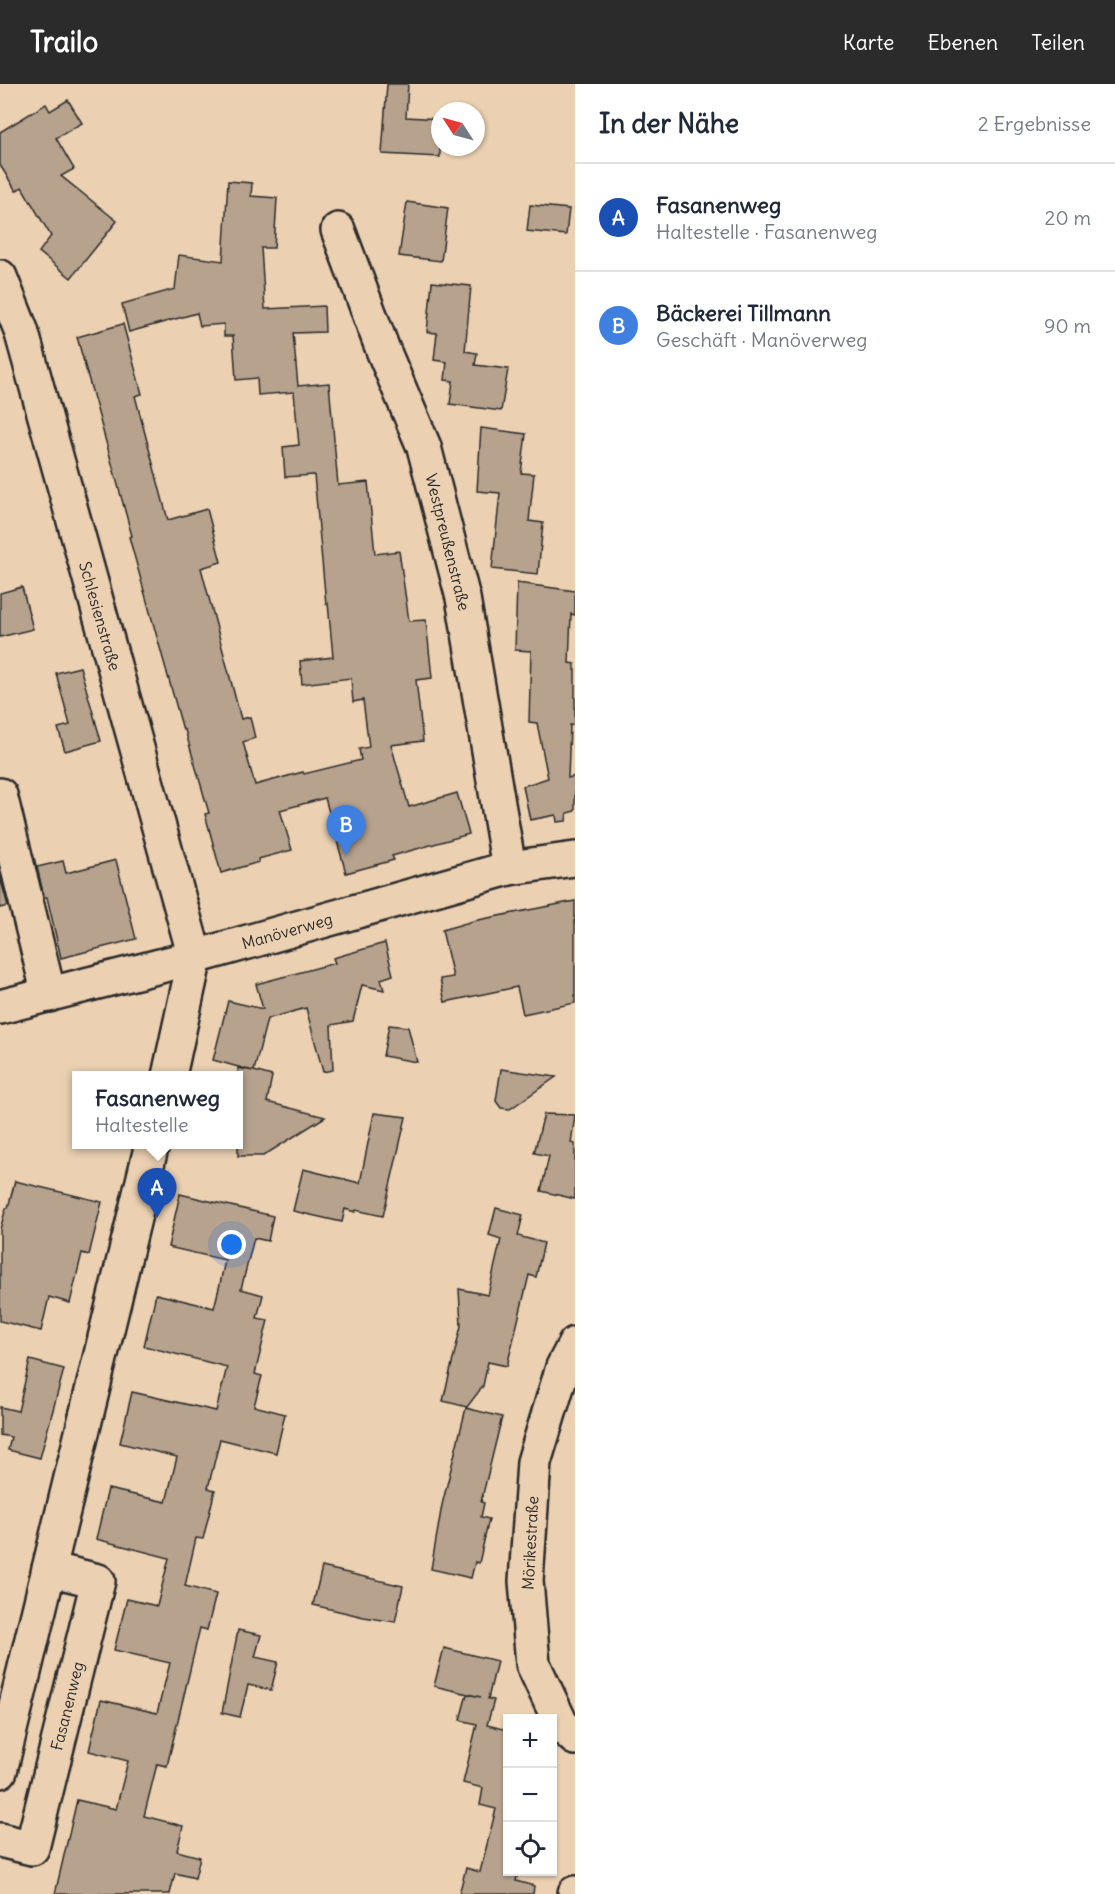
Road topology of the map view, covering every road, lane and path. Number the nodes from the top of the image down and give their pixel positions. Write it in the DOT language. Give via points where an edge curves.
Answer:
graph roads {
  1 [pos="338,230"];
  2 [pos="0,277"];
  3 [pos="0,795"];
  4 [pos="575,859"];
  5 [pos="509,868"];
  6 [pos="195,957"];
  7 [pos="49,994"];
  8 [pos="0,1007"];
  9 [pos="170,1071"];
  10 [pos="151,1149"];
  11 [pos="575,1344"];
  12 [pos="49,1569"];
  13 [pos="8,1706"];
  14 [pos="575,1738"];
  15 [pos="0,1771"];
  16 [pos="0,1840"];
  1 -- 5 [label="street, Westpreußenstraße" via="424,447 463,598"];
  2 -- 6 [label="street, Schlesienstraße" via="21,330"];
  3 -- 7 [label="street"];
  4 -- 5 [label="street, Manöverweg"];
  5 -- 6 [label="street, Manöverweg"];
  6 -- 7 [label="street, Manöverweg"];
  6 -- 9 [label="street"];
  7 -- 8 [label="street, Manöverweg"];
  10 -- 12 [label="street"];
  11 -- 14 [label="street, Mörikestraße" via="563,1367 534,1462 526,1581 533,1664 562,1726"];
  12 -- 13 [label="street"];
  12 -- 16 [label="street, Fasanenweg" via="98,1581 32,1848"];
  13 -- 15 [label="street"];
}
